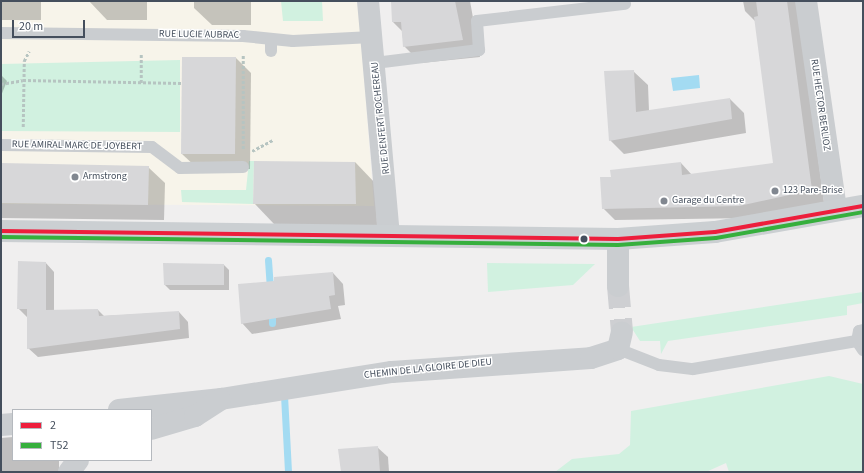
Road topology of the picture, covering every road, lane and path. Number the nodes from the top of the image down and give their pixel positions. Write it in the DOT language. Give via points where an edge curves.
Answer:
graph roads {
  1 [pos="368,1"];
  2 [pos="806,1"];
  3 [pos="625,4"];
  4 [pos="1,33"];
  5 [pos="38,33"];
  6 [pos="243,36"];
  7 [pos="372,37"];
  8 [pos="271,39"];
  9 [pos="271,51"];
  10 [pos="375,63"];
  11 [pos="141,76"];
  12 [pos="23,80"];
  13 [pos="141,82"];
  14 [pos="181,83"];
  15 [pos="1,84"];
  16 [pos="1,144"];
  17 [pos="23,144"];
  18 [pos="243,161"];
  19 [pos="863,206"];
  20 [pos="836,209"];
  21 [pos="1,231"];
  22 [pos="389,235"];
  23 [pos="618,239"];
  24 [pos="618,286"];
  25 [pos="863,330"];
  26 [pos="620,340"];
  27 [pos="860,346"];
  28 [pos="221,399"];
  29 [pos="128,409"];
  30 [pos="12,424"];
  31 [pos="1,425"];
  32 [pos="152,429"];
  33 [pos="77,461"];
  34 [pos="69,472"];
  1 -- 7 [label="street, RUE DENFERT ROCHEREAU"];
  2 -- 20 [label="street, RUE HECTOR BERLIOZ"];
  3 -- 10 [label="lane" via="477,21 480,50"];
  4 -- 5 [label="lane, RUE LUCIE AUBRAC"];
  5 -- 6 [label="lane, RUE LUCIE AUBRAC"];
  5 -- 12 [label="path" via="24,60"];
  6 -- 8 [label="lane, RUE LUCIE AUBRAC"];
  6 -- 18 [label="path"];
  7 -- 8 [label="lane, RUE LUCIE AUBRAC" via="330,45"];
  7 -- 10 [label="street, RUE DENFERT ROCHEREAU"];
  8 -- 9 [label="lane"];
  10 -- 22 [label="street, RUE DENFERT ROCHEREAU"];
  11 -- 13 [label="path"];
  12 -- 13 [label="path"];
  12 -- 15 [label="path"];
  12 -- 17 [label="path"];
  13 -- 14 [label="path"];
  16 -- 17 [label="lane, RUE AMIRAL MARC DE JOYBERT"];
  17 -- 18 [label="lane, RUE AMIRAL MARC DE JOYBERT" via="152,147 180,168"];
  19 -- 20 [label="main road"];
  20 -- 23 [label="main road" via="715,232"];
  21 -- 22 [label="main road"];
  22 -- 23 [label="main road"];
  23 -- 24 [label="street"];
  25 -- 27 [label="lane" via="859,331"];
  26 -- 27 [label="lane" via="659,365 693,369"];
  26 -- 28 [label="street, CHEMIN DE LA GLOIRE DE DIEU" via="591,358 486,363 327,379"];
  28 -- 29 [label="street, CHEMIN DE LA GLOIRE DE DIEU"];
  28 -- 32 [label="street, CHEMIN DE LA GLOIRE DE DIEU" via="195,416"];
  30 -- 31 [label="street"];
  33 -- 34 [label="street"];
}
